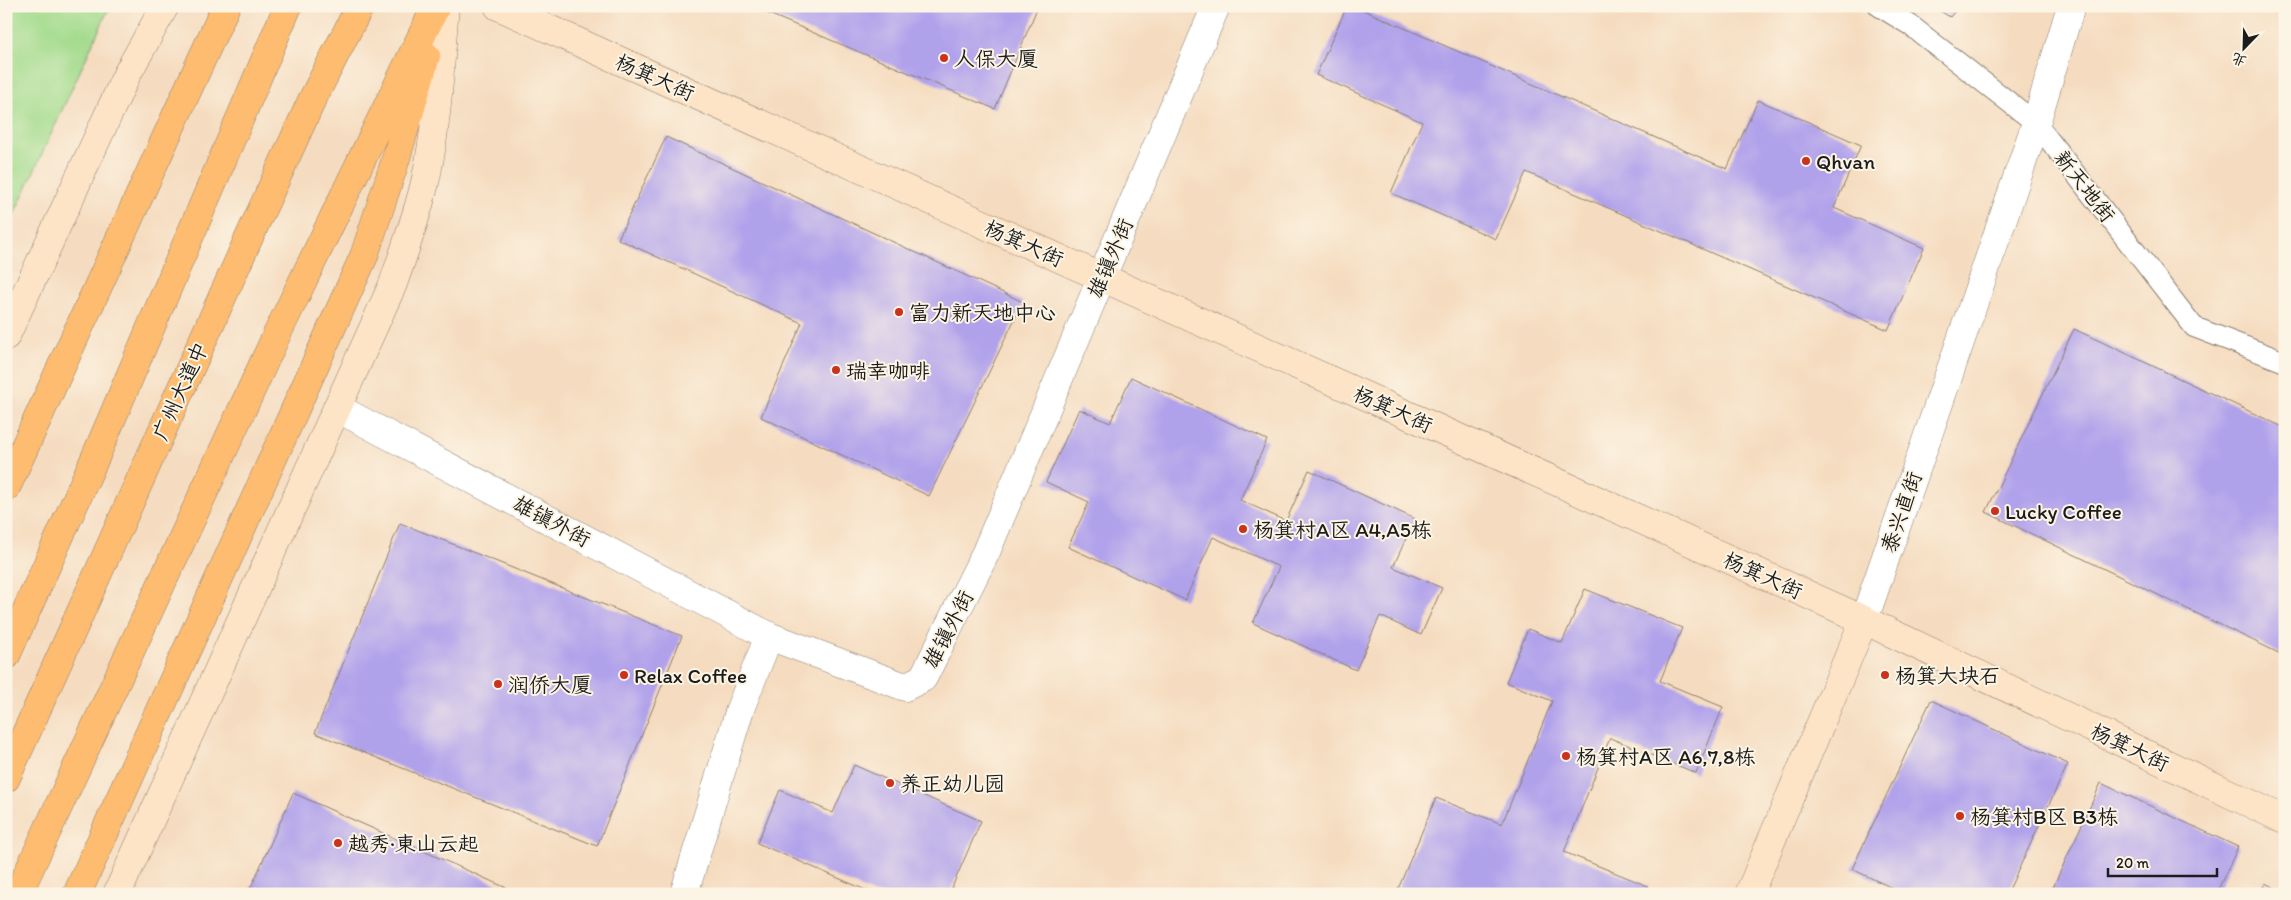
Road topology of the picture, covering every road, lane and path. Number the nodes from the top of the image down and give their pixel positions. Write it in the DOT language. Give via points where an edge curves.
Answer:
graph roads {
  1 [pos="165,6"];
  2 [pos="226,6"];
  3 [pos="288,6"];
  4 [pos="360,6"];
  5 [pos="436,6"];
  6 [pos="440,6"];
  7 [pos="445,6"];
  8 [pos="498,6"];
  9 [pos="1216,6"];
  10 [pos="1879,6"];
  11 [pos="2071,6"];
  12 [pos="2036,123"];
  13 [pos="1102,279"];
  14 [pos="6,336"];
  15 [pos="2285,362"];
  16 [pos="337,408"];
  17 [pos="6,488"];
  18 [pos="1864,620"];
  19 [pos="769,636"];
  20 [pos="6,656"];
  21 [pos="6,778"];
  22 [pos="2285,820"];
  23 [pos="18,894"];
  24 [pos="77,894"];
  25 [pos="117,894"];
  26 [pos="684,894"];
  27 [pos="1749,894"];
  1 -- 14 [label="street" via="119,90"];
  2 -- 17 [label="highway"];
  3 -- 20 [label="highway" via="95,458"];
  4 -- 21 [label="highway, 广州大道中" via="308,109"];
  5 -- 23 [label="highway" via="278,332"];
  6 -- 24 [label="highway" via="364,256"];
  7 -- 16 [label="street" via="435,126 413,228 393,284"];
  8 -- 13 [label="street, 杨箕大街"];
  9 -- 13 [label="street, 雄镇外街"];
  10 -- 12 [label="lane, 新天地街" via="1910,25"];
  11 -- 12 [label="street, 泰兴直街"];
  12 -- 15 [label="lane, 新天地街" via="2194,327"];
  12 -- 18 [label="street, 泰兴直街"];
  13 -- 18 [label="street, 杨箕大街"];
  13 -- 19 [label="street, 雄镇外街" via="986,552 924,678 904,687"];
  16 -- 19 [label="street, 雄镇外街"];
  16 -- 25 [label="street"];
  18 -- 22 [label="street, 杨箕大街"];
  18 -- 27 [label="street, 泰兴直街"];
  19 -- 26 [label="street" via="740,708"];
}
